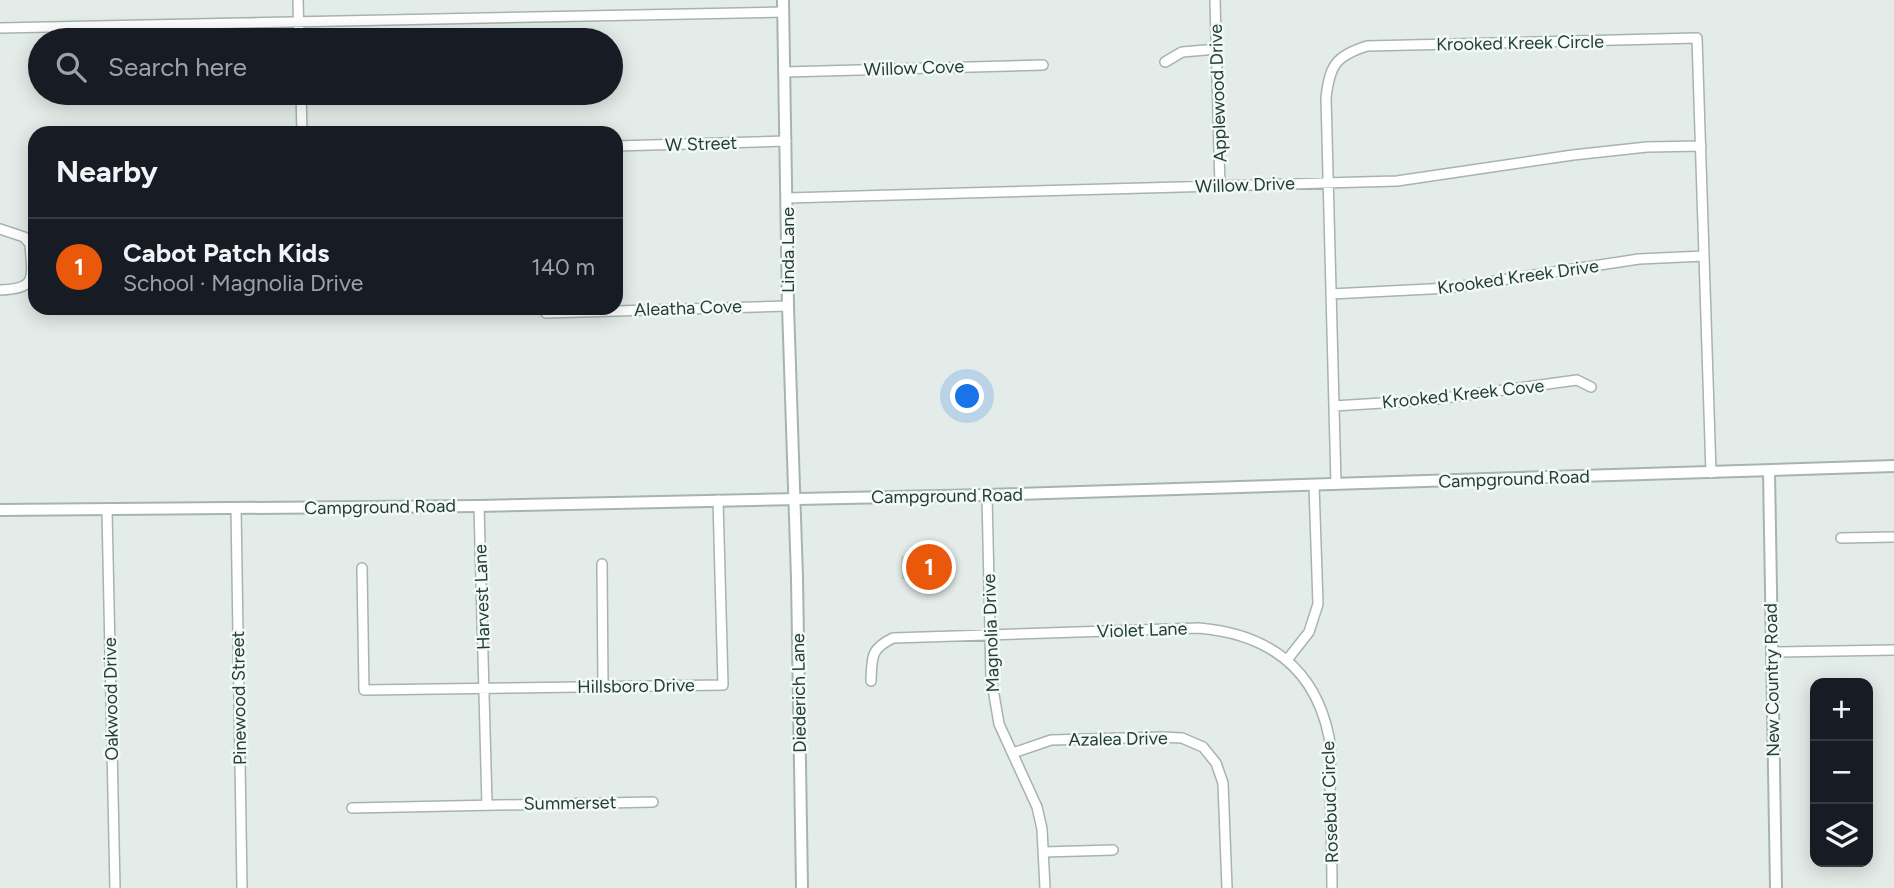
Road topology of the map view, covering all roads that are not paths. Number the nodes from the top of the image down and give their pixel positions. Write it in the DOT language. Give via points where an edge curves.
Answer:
graph roads {
  1 [pos="298,0"];
  2 [pos="1215,0"];
  3 [pos="783,6"];
  4 [pos="298,21"];
  5 [pos="0,28"];
  6 [pos="298,28"];
  7 [pos="1217,49"];
  8 [pos="1165,62"];
  9 [pos="1043,65"];
  10 [pos="784,72"];
  11 [pos="301,105"];
  12 [pos="302,126"];
  13 [pos="786,141"];
  14 [pos="623,146"];
  15 [pos="1700,146"];
  16 [pos="1329,182"];
  17 [pos="1220,186"];
  18 [pos="787,198"];
  19 [pos="0,229"];
  20 [pos="28,242"];
  21 [pos="1704,256"];
  22 [pos="28,284"];
  23 [pos="0,290"];
  24 [pos="1331,295"];
  25 [pos="788,306"];
  26 [pos="623,311"];
  27 [pos="1591,387"];
  28 [pos="1334,406"];
  29 [pos="1894,467"];
  30 [pos="1769,471"];
  31 [pos="1712,473"];
  32 [pos="1336,484"];
  33 [pos="1314,485"];
  34 [pos="988,495"];
  35 [pos="794,499"];
  36 [pos="718,500"];
  37 [pos="479,506"];
  38 [pos="236,508"];
  39 [pos="0,510"];
  40 [pos="107,510"];
  41 [pos="1894,537"];
  42 [pos="1841,538"];
  43 [pos="602,564"];
  44 [pos="362,568"];
  45 [pos="990,635"];
  46 [pos="1894,650"];
  47 [pos="1771,652"];
  48 [pos="1287,660"];
  49 [pos="871,681"];
  50 [pos="603,686"];
  51 [pos="485,688"];
  52 [pos="1013,753"];
  53 [pos="653,802"];
  54 [pos="487,805"];
  55 [pos="352,808"];
  56 [pos="1113,850"];
  57 [pos="1044,852"];
  58 [pos="115,888"];
  59 [pos="242,888"];
  60 [pos="802,888"];
  61 [pos="1045,888"];
  62 [pos="1227,888"];
  63 [pos="1332,888"];
  64 [pos="1776,888"];
  1 -- 4 [label="street"];
  2 -- 7 [label="street, Applewood Drive"];
  3 -- 4 [label="street"];
  3 -- 10 [label="street, Linda Lane"];
  4 -- 5 [label="street"];
  4 -- 6 [label="street"];
  7 -- 8 [label="street" via="1182,52"];
  7 -- 17 [label="street, Applewood Drive"];
  9 -- 10 [label="street, Willow Cove"];
  10 -- 13 [label="street, Linda Lane"];
  11 -- 12 [label="street"];
  13 -- 14 [label="street, W Street"];
  13 -- 18 [label="street, Linda Lane"];
  15 -- 16 [label="street, Willow Drive" via="1573,155 1407,180"];
  15 -- 16 [label="street, Krooked Kreek Circle" via="1697,38 1367,46 1342,57 1329,72"];
  15 -- 21 [label="street, Krooked Kreek Circle"];
  16 -- 17 [label="street, Willow Drive"];
  16 -- 24 [label="street, Krooked Kreek Circle"];
  17 -- 18 [label="street, Willow Drive"];
  18 -- 25 [label="street, Linda Lane"];
  19 -- 20 [label="street"];
  21 -- 24 [label="street, Krooked Kreek Drive" via="1639,259 1449,288"];
  21 -- 31 [label="street, Krooked Kreek Circle"];
  22 -- 23 [label="street"];
  24 -- 28 [label="street, Krooked Kreek Circle"];
  25 -- 26 [label="street, Aleatha Cove"];
  25 -- 35 [label="street, Linda Lane"];
  27 -- 28 [label="street, Krooked Kreek Cove" via="1577,380 1430,400"];
  28 -- 32 [label="street, Krooked Kreek Circle"];
  29 -- 30 [label="street, Campground Road"];
  30 -- 31 [label="street, Campground Road"];
  30 -- 47 [label="street, New Country Road"];
  31 -- 32 [label="street, Campground Road"];
  32 -- 33 [label="street, Campground Road"];
  33 -- 34 [label="street, Campground Road"];
  33 -- 48 [label="street" via="1318,604 1309,632"];
  34 -- 35 [label="street, Campground Road"];
  34 -- 45 [label="street, Magnolia Drive"];
  35 -- 36 [label="street, Campground Road"];
  35 -- 60 [label="street, Diederich Lane"];
  36 -- 37 [label="street, Campground Road"];
  36 -- 50 [label="street, Hillsboro Drive" via="723,685"];
  37 -- 38 [label="street, Campground Road"];
  37 -- 51 [label="street, Harvest Lane"];
  38 -- 40 [label="street, Campground Road"];
  38 -- 59 [label="street, Pinewood Street"];
  39 -- 40 [label="street, Campground Road"];
  40 -- 58 [label="street, Oakwood Drive"];
  41 -- 42 [label="street"];
  43 -- 50 [label="street"];
  44 -- 51 [label="street, Hillsboro Drive" via="364,690"];
  45 -- 48 [label="street, Violet Lane" via="1199,628 1245,636"];
  45 -- 49 [label="street, Violet Lane" via="893,638 879,644 872,656"];
  45 -- 52 [label="street, Magnolia Drive" via="994,702"];
  46 -- 47 [label="street"];
  47 -- 64 [label="street, New Country Road"];
  48 -- 63 [label="street, Rosebud Circle" via="1322,710 1329,739"];
  50 -- 51 [label="street, Hillsboro Drive"];
  51 -- 54 [label="street"];
  52 -- 57 [label="street, Magnolia Drive" via="1037,807"];
  52 -- 62 [label="street, Azalea Drive" via="1051,740 1162,737 1182,738 1203,747 1223,782"];
  53 -- 54 [label="street, Summerset"];
  54 -- 55 [label="street, Summerset"];
  56 -- 57 [label="street"];
  57 -- 61 [label="street, Magnolia Drive"];
}
